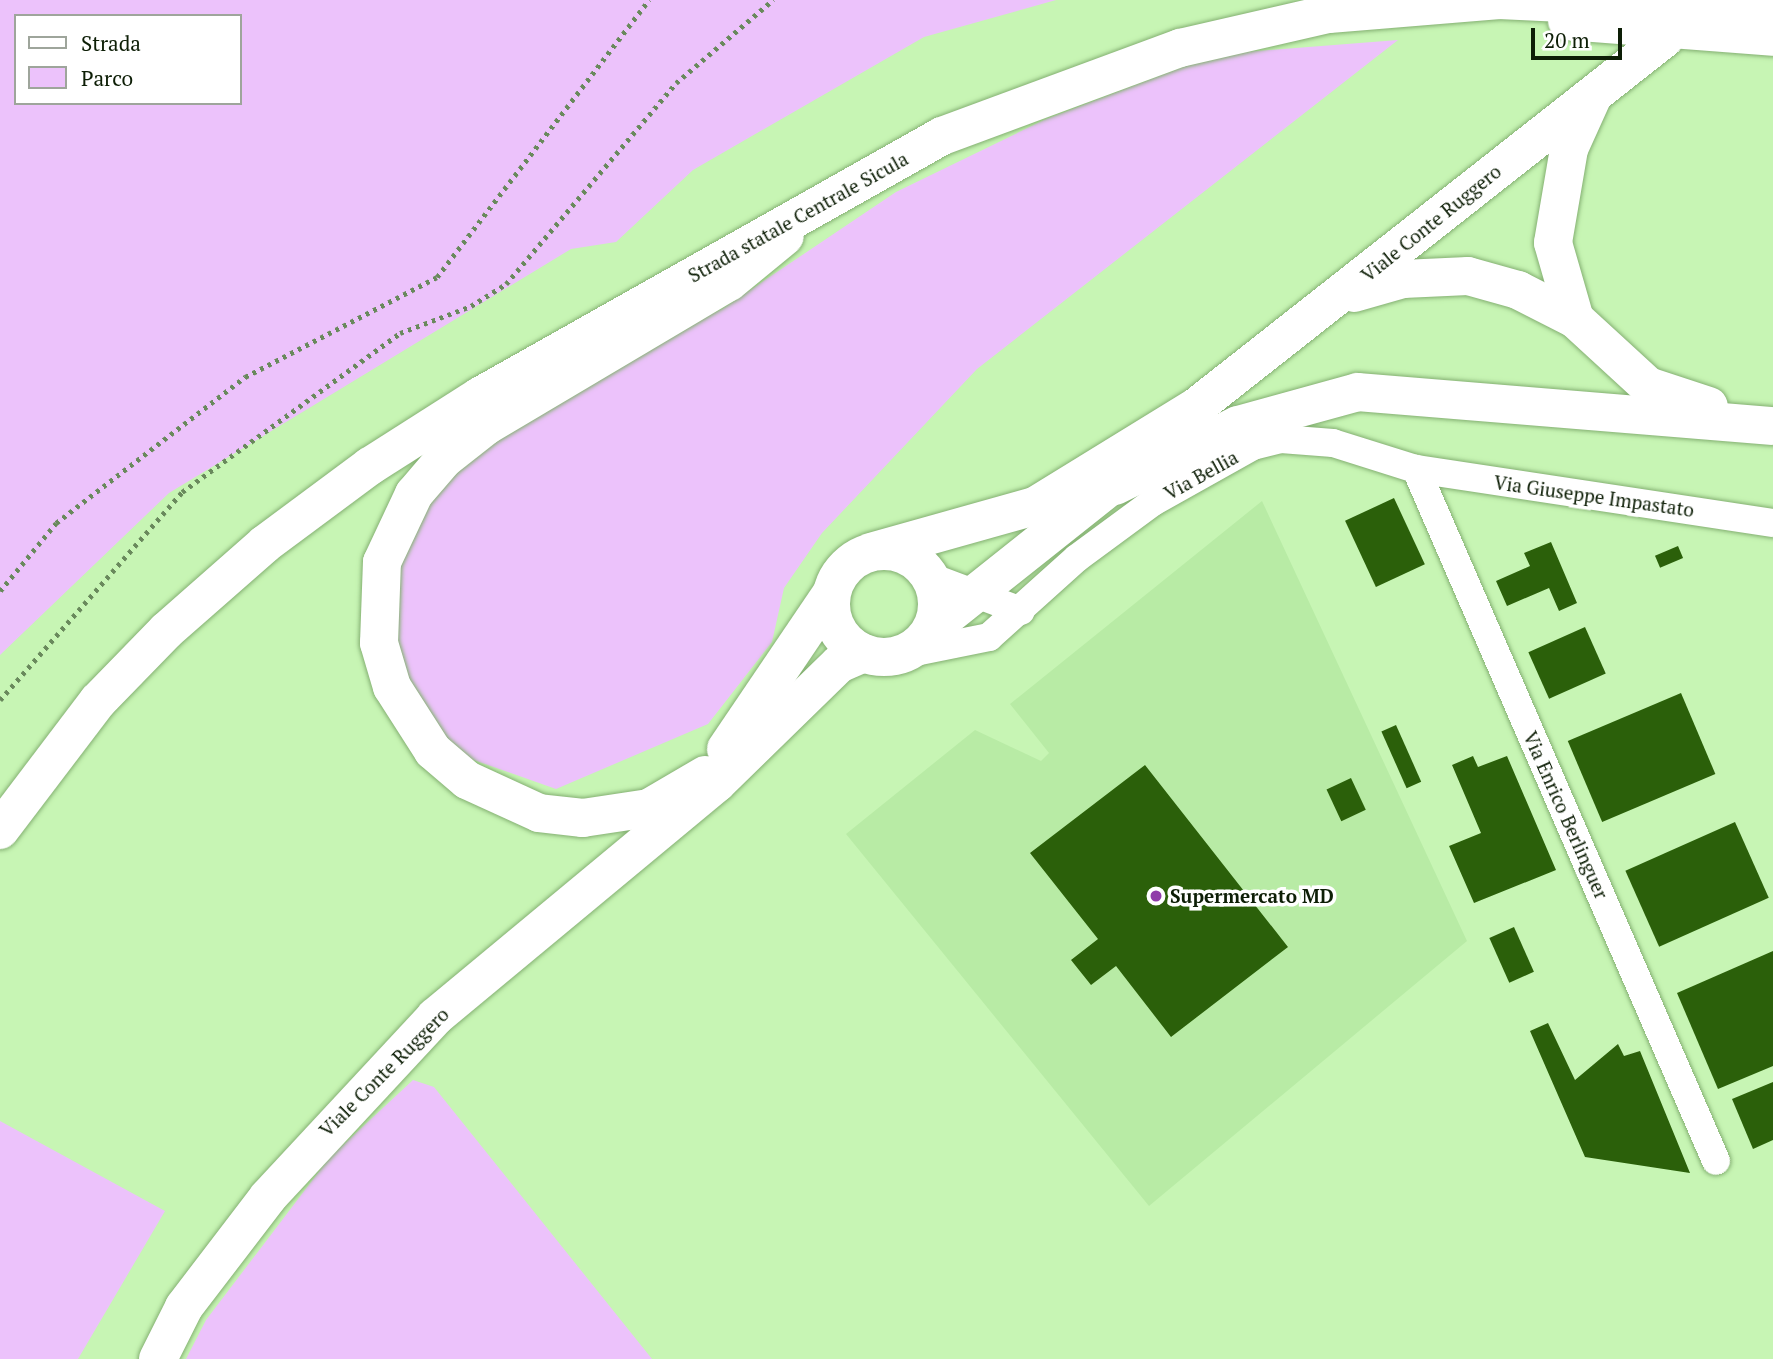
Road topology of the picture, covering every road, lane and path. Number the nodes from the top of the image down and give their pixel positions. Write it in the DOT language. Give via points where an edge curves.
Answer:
graph roads {
  1 [pos="649,0"];
  2 [pos="773,0"];
  3 [pos="1412,5"];
  4 [pos="1773,13"];
  5 [pos="1773,37"];
  6 [pos="1665,38"];
  7 [pos="1595,90"];
  8 [pos="839,193"];
  9 [pos="1339,297"];
  10 [pos="1575,319"];
  11 [pos="1196,407"];
  12 [pos="1773,419"];
  13 [pos="1773,426"];
  14 [pos="1416,470"];
  15 [pos="1115,486"];
  16 [pos="1773,523"];
  17 [pos="871,552"];
  18 [pos="931,577"];
  19 [pos="0,592"];
  20 [pos="831,594"];
  21 [pos="974,596"];
  22 [pos="1021,611"];
  23 [pos="932,628"];
  24 [pos="881,654"];
  25 [pos="0,700"];
  26 [pos="705,775"];
  27 [pos="660,829"];
  28 [pos="0,830"];
  29 [pos="1716,1161"];
  30 [pos="159,1359"];
  1 -- 19 [label="path" via="437,277 235,385 56,523"];
  2 -- 25 [label="path" via="676,83 506,284 471,306 400,333 182,492"];
  3 -- 4 [label="main road, Strada statale Centrale Sicula" via="1600,1"];
  3 -- 5 [label="main road"];
  3 -- 8 [label="main road, Strada statale Centrale Sicula" via="1260,27 1180,48 942,136"];
  6 -- 7 [label="main road, Viale Conte Ruggero"];
  7 -- 9 [label="main road, Viale Conte Ruggero"];
  7 -- 10 [label="main road" via="1569,149 1553,243"];
  8 -- 26 [label="main road" via="729,282 486,426 444,459 414,494 382,562 379,643 392,687 433,751 467,780 539,813 583,818 649,808"];
  8 -- 28 [label="main road, Strada statale Centrale Sicula" via="480,396 265,544 166,631 98,701"];
  9 -- 10 [label="main road" via="1403,279 1468,276 1518,290"];
  9 -- 11 [label="main road, Viale Conte Ruggero"];
  10 -- 12 [label="main road" via="1648,386 1673,398"];
  11 -- 15 [label="main road"];
  11 -- 17 [label="main road" via="1035,506"];
  13 -- 15 [label="main road" via="1357,392 1238,425"];
  14 -- 16 [label="street, Via Giuseppe Impastato"];
  14 -- 22 [label="street, Via Bellia" via="1333,443 1281,439 1253,446 1153,502 1077,558"];
  14 -- 29 [label="street, Via Enrico Berlinguer"];
  15 -- 21 [label="main road"];
  17 -- 18 [label="main road" via="905,555"];
  17 -- 20 [label="main road" via="845,567"];
  18 -- 21 [label="street"];
  18 -- 23 [label="main road" via="937,594"];
  20 -- 24 [label="main road" via="837,629"];
  20 -- 26 [label="main road"];
  21 -- 22 [label="street"];
  21 -- 23 [label="main road"];
  22 -- 24 [label="street, Via Bellia" via="989,637"];
  23 -- 24 [label="main road"];
  24 -- 27 [label="main road" via="839,664"];
  26 -- 27 [label="main road"];
  27 -- 30 [label="main road, Viale Conte Ruggero" via="435,1017 346,1106 184,1307"];
}
